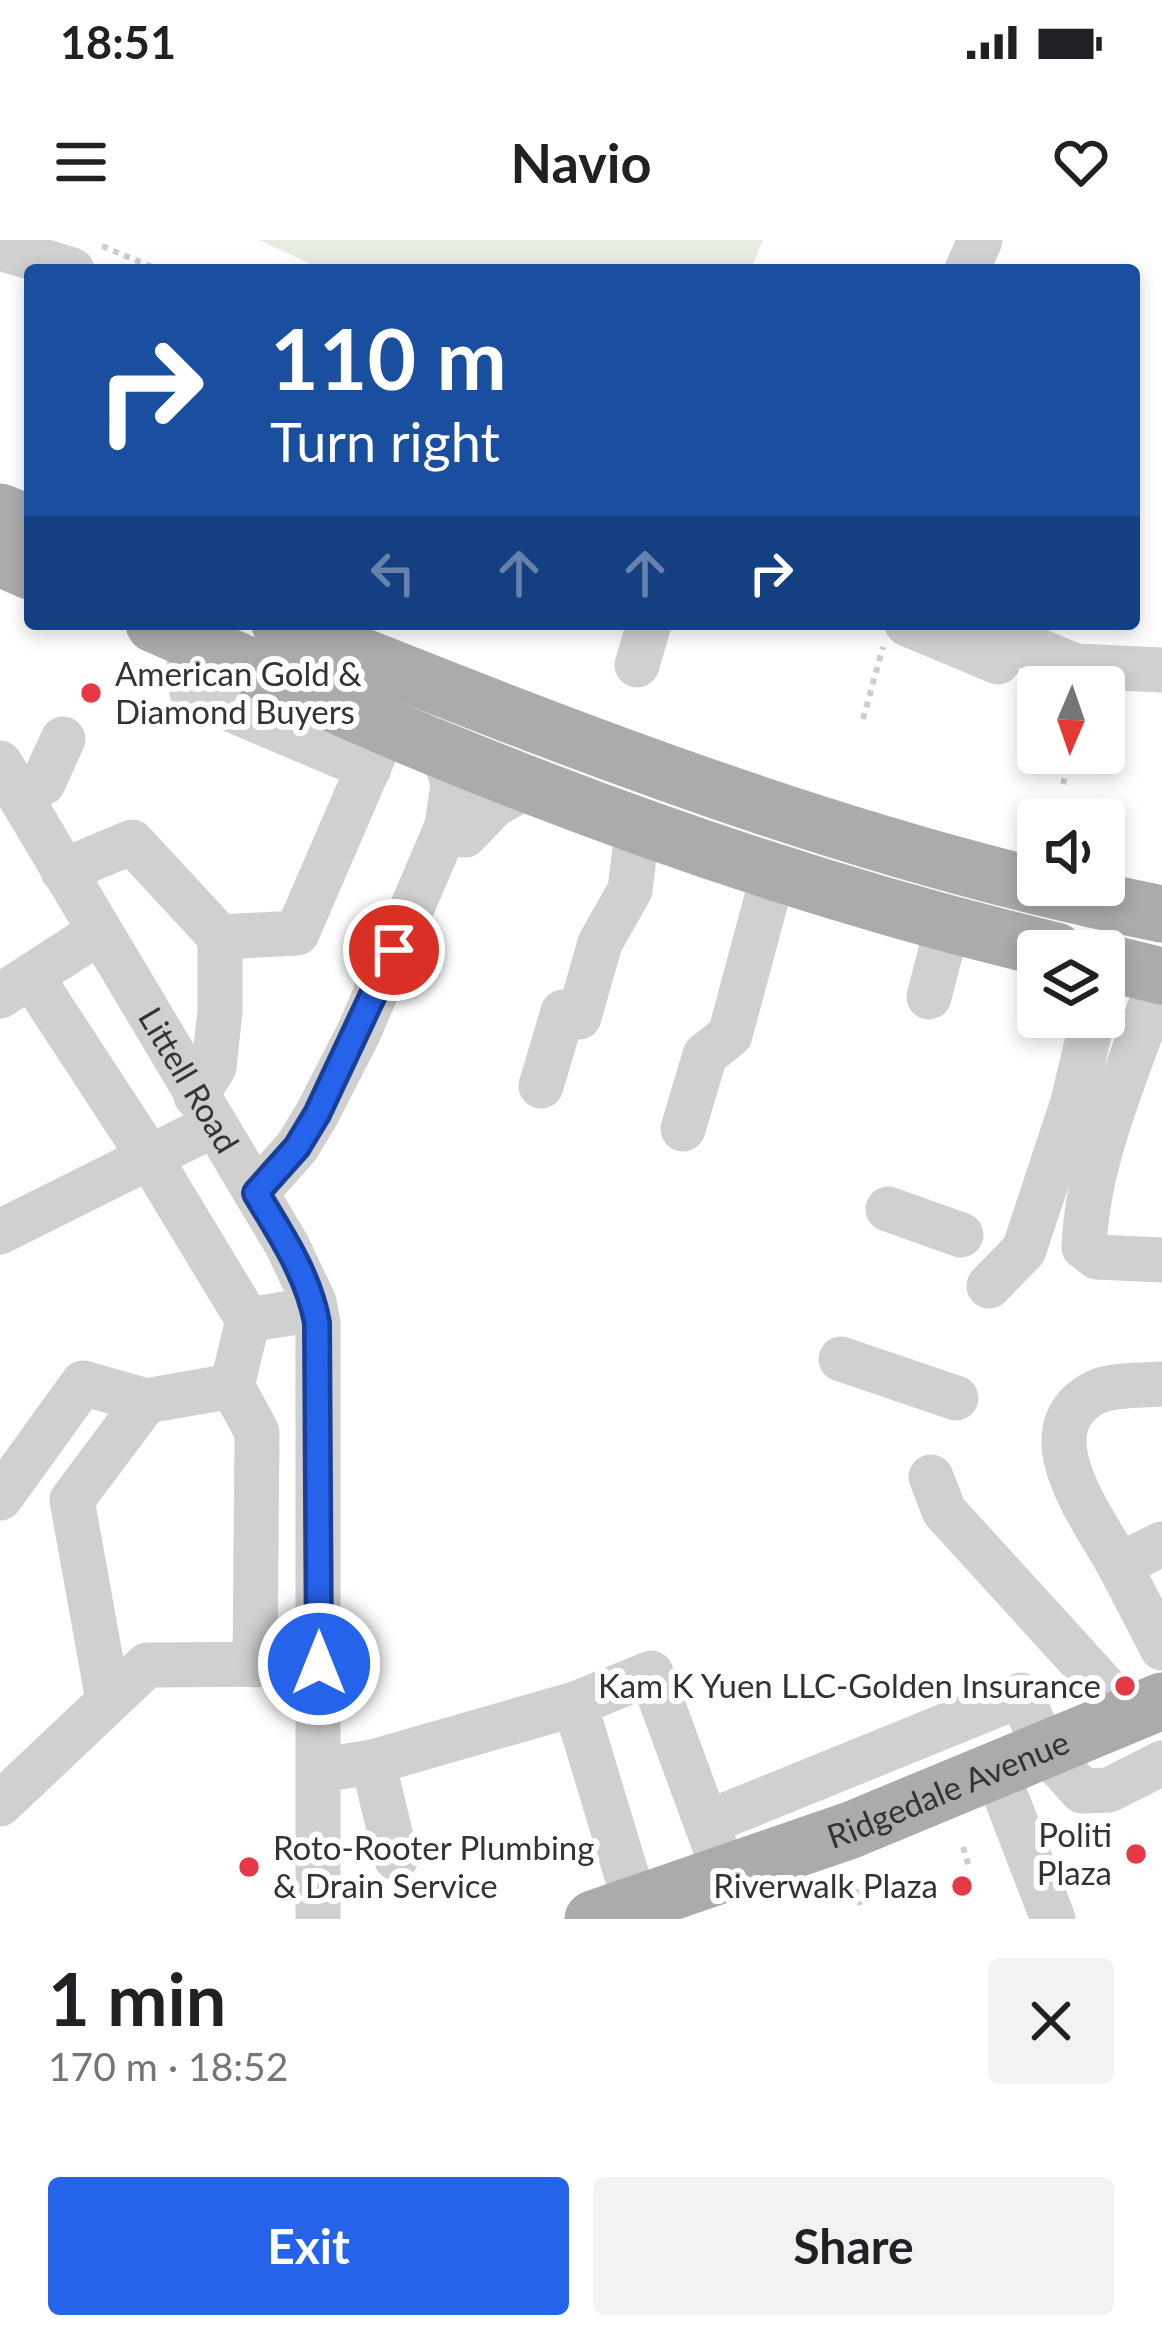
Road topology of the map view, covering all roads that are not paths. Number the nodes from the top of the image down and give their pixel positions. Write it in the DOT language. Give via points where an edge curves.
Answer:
graph roads {
  1 [pos="0,248"];
  2 [pos="52,264"];
  3 [pos="295,630"];
  4 [pos="922,630"];
  5 [pos="987,630"];
  6 [pos="171,631"];
  7 [pos="1017,669"];
  8 [pos="1162,670"];
  9 [pos="1125,691"];
  10 [pos="1162,694"];
  11 [pos="63,739"];
  12 [pos="377,748"];
  13 [pos="444,751"];
  14 [pos="531,784"];
  15 [pos="13,806"];
  16 [pos="638,825"];
  17 [pos="456,831"];
  18 [pos="63,871"];
  19 [pos="774,871"];
  20 [pos="1162,914"];
  21 [pos="948,923"];
  22 [pos="99,932"];
  23 [pos="220,937"];
  24 [pos="1017,941"];
  25 [pos="15,986"];
  26 [pos="929,997"];
  27 [pos="1099,1038"];
  28 [pos="1116,1038"];
  29 [pos="541,1086"];
  30 [pos="205,1111"];
  31 [pos="683,1129"];
  32 [pos="150,1157"];
  33 [pos="256,1193"];
  34 [pos="887,1209"];
  35 [pos="0,1232"];
  36 [pos="961,1235"];
  37 [pos="1162,1260"];
  38 [pos="989,1286"];
  39 [pos="315,1309"];
  40 [pos="248,1320"];
  41 [pos="842,1359"];
  42 [pos="1162,1384"];
  43 [pos="232,1386"];
  44 [pos="956,1398"];
  45 [pos="146,1401"];
  46 [pos="256,1432"];
  47 [pos="320,1436"];
  48 [pos="932,1477"];
  49 [pos="0,1498"];
  50 [pos="1162,1544"];
  51 [pos="1119,1565"];
  52 [pos="1162,1648"];
  53 [pos="255,1664"];
  54 [pos="319,1664"];
  55 [pos="108,1700"];
  56 [pos="575,1704"];
  57 [pos="1146,1708"];
  58 [pos="1020,1761"];
  59 [pos="373,1762"];
  60 [pos="1162,1763"];
  61 [pos="319,1770"];
  62 [pos="0,1804"];
  63 [pos="716,1848"];
  64 [pos="396,1858"];
  65 [pos="639,1910"];
  66 [pos="318,1919"];
  67 [pos="1053,1919"];
  1 -- 2 [label="street"];
  3 -- 20 [label="main road" via="770,812"];
  4 -- 7 [label="street"];
  5 -- 8 [label="street" via="1076,666"];
  6 -- 12 [label="main road"];
  9 -- 10 [label="street"];
  11 -- 15 [label="street" via="43,783"];
  12 -- 13 [label="main road"];
  12 -- 23 [label="street" via="297,933"];
  13 -- 14 [label="main road"];
  13 -- 17 [label="street"];
  14 -- 16 [label="main road"];
  14 -- 17 [label="street"];
  15 -- 18 [label="street, Littell Road"];
  16 -- 19 [label="main road"];
  16 -- 29 [label="street" via="630,890 600,944 579,1017 563,1012"];
  17 -- 33 [label="street" via="317,1114"];
  18 -- 22 [label="street, Littell Road"];
  18 -- 23 [label="street" via="132,842"];
  19 -- 21 [label="main road"];
  19 -- 31 [label="street" via="730,1036 705,1055"];
  21 -- 24 [label="main road"];
  21 -- 26 [label="street"];
  22 -- 25 [label="street"];
  22 -- 30 [label="street, Littell Road"];
  23 -- 30 [label="street"];
  25 -- 32 [label="street"];
  27 -- 38 [label="street" via="1024,1250"];
  28 -- 37 [label="street" via="1084,1247 1097,1257"];
  30 -- 32 [label="street"];
  30 -- 33 [label="street, Littell Road"];
  32 -- 35 [label="street"];
  32 -- 40 [label="street"];
  33 -- 39 [label="street, Littell Road"];
  34 -- 36 [label="street"];
  39 -- 40 [label="street"];
  39 -- 47 [label="street, Littell Road"];
  40 -- 43 [label="street"];
  41 -- 44 [label="street"];
  42 -- 51 [label="street" via="1099,1390 1075,1408 1064,1432 1064,1462"];
  43 -- 45 [label="street"];
  43 -- 46 [label="street"];
  45 -- 49 [label="street" via="83,1383"];
  45 -- 55 [label="street" via="73,1500"];
  46 -- 47 [label="street"];
  46 -- 53 [label="street"];
  47 -- 54 [label="street, Littell Road"];
  48 -- 57 [label="street" via="944,1511"];
  50 -- 51 [label="street"];
  51 -- 52 [label="street"];
  53 -- 54 [label="street"];
  53 -- 55 [label="street" via="147,1665"];
  54 -- 61 [label="street, Littell Road"];
  55 -- 62 [label="street"];
  56 -- 59 [label="street"];
  56 -- 63 [label="street" via="651,1673"];
  56 -- 65 [label="street"];
  57 -- 58 [label="main road, Ridgedale Avenue"];
  58 -- 60 [label="street" via="1082,1791 1109,1790"];
  58 -- 63 [label="main road, Ridgedale Avenue" via="851,1830"];
  58 -- 63 [label="street" via="1021,1695"];
  58 -- 67 [label="street"];
  59 -- 61 [label="street"];
  59 -- 64 [label="street"];
  61 -- 66 [label="street, Littell Road"];
  63 -- 65 [label="main road, Ridgedale Avenue"];
}
